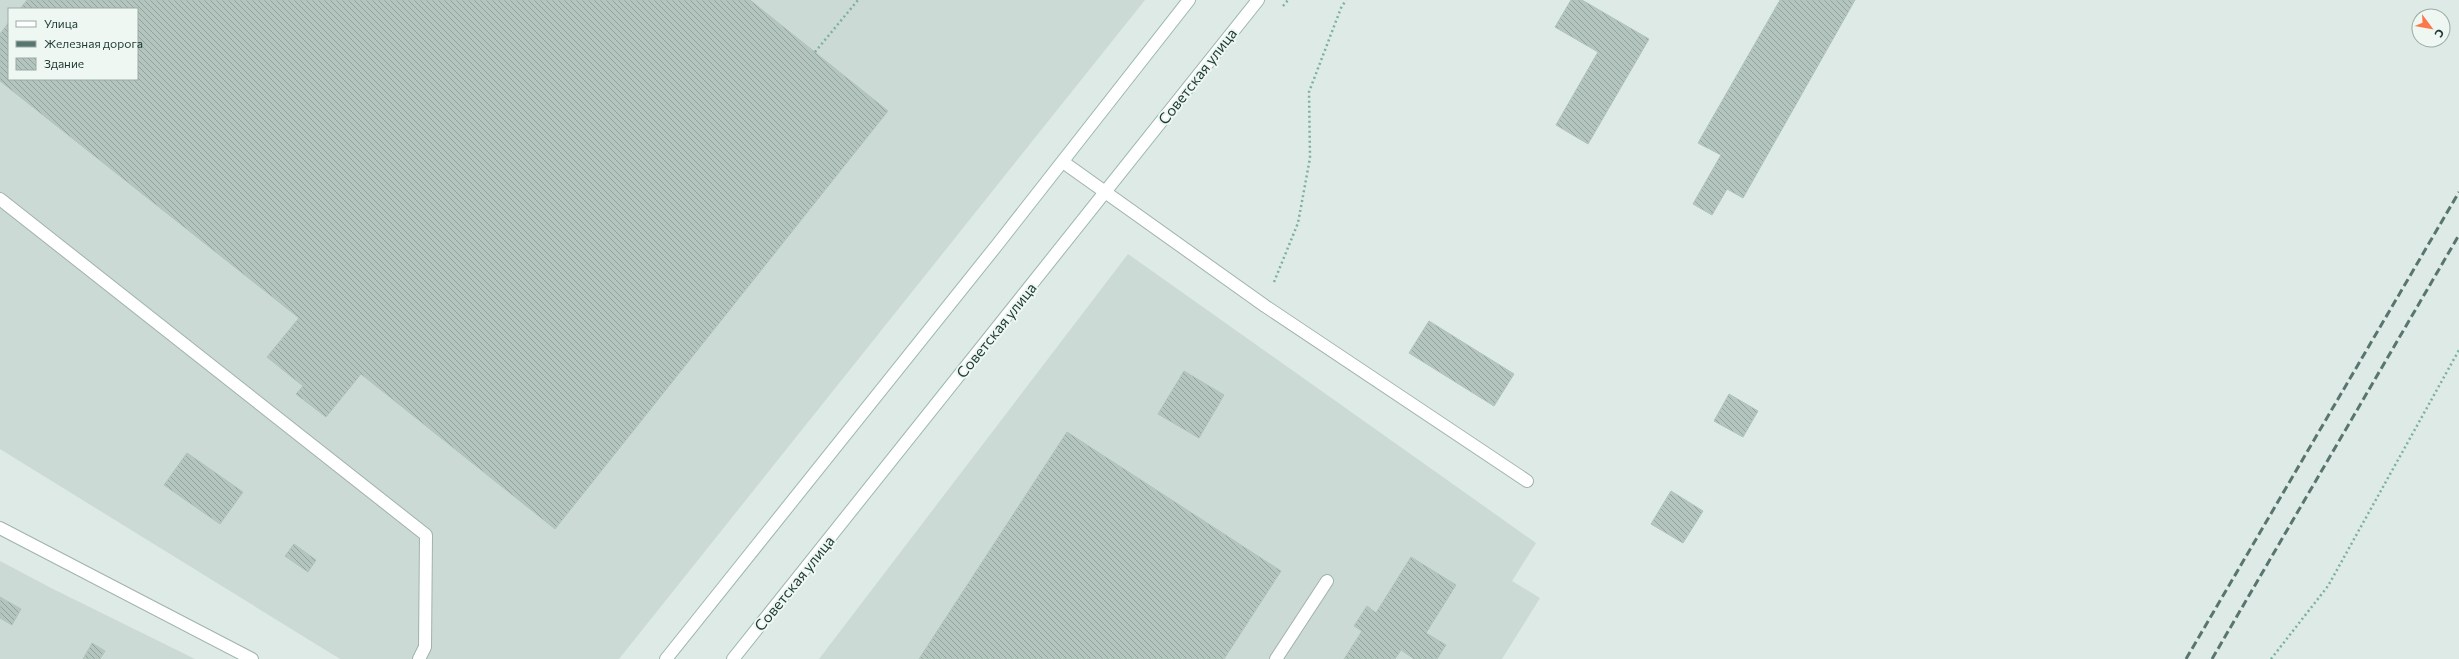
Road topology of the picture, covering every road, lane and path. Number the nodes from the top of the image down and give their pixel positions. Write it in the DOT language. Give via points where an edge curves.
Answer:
graph roads {
  1 [pos="858,0"];
  2 [pos="1189,0"];
  3 [pos="1258,0"];
  4 [pos="1346,0"];
  5 [pos="815,52"];
  6 [pos="1063,162"];
  7 [pos="1105,193"];
  8 [pos="0,199"];
  9 [pos="1265,306"];
  10 [pos="2459,350"];
  11 [pos="1527,481"];
  12 [pos="0,528"];
  13 [pos="1327,581"];
  14 [pos="252,659"];
  15 [pos="419,659"];
  16 [pos="666,659"];
  17 [pos="734,659"];
  18 [pos="1276,659"];
  19 [pos="2272,659"];
  1 -- 5 [label="path"];
  2 -- 6 [label="main road"];
  3 -- 7 [label="main road, Советская улица"];
  4 -- 9 [label="path" via="1309,92 1310,158 1298,223"];
  6 -- 7 [label="main road"];
  6 -- 16 [label="main road"];
  7 -- 9 [label="main road"];
  7 -- 17 [label="main road, Советская улица"];
  8 -- 15 [label="main road" via="426,535 425,647"];
  9 -- 11 [label="main road"];
  10 -- 19 [label="path" via="2328,586"];
  12 -- 14 [label="main road"];
  13 -- 18 [label="main road"];
}
